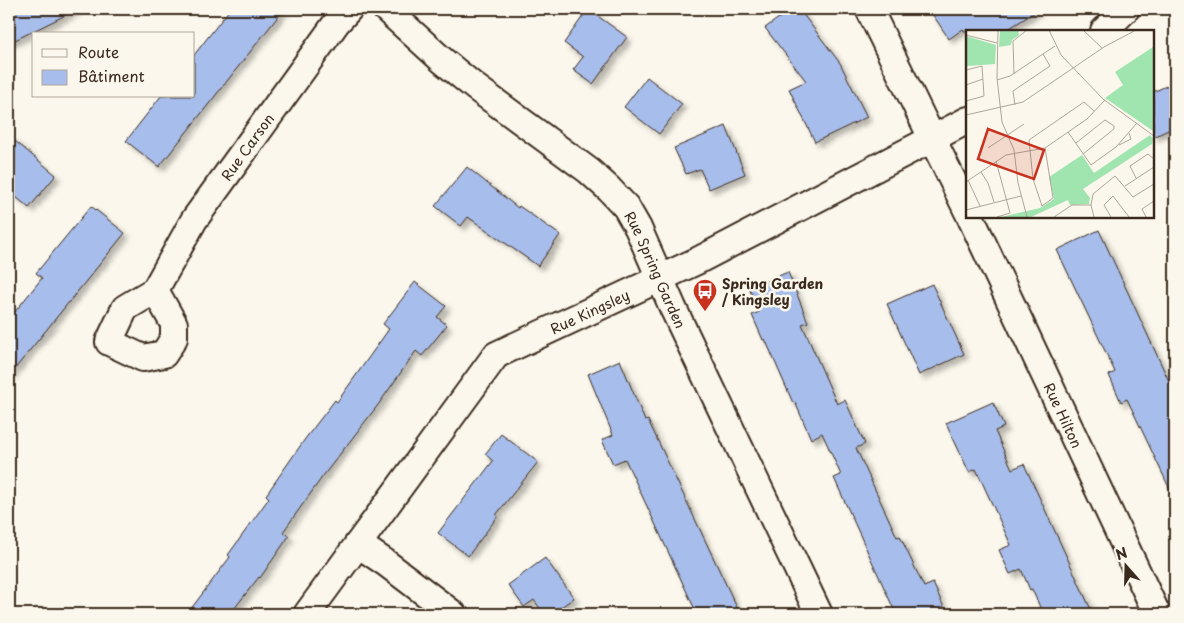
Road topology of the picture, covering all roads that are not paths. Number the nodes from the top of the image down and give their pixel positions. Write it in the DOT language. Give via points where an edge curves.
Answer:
graph roads {
  1 [pos="349,9"];
  2 [pos="386,9"];
  3 [pos="869,9"];
  4 [pos="1126,9"];
  5 [pos="1105,30"];
  6 [pos="966,121"];
  7 [pos="933,138"];
  8 [pos="966,208"];
  9 [pos="971,218"];
  10 [pos="660,278"];
  11 [pos="154,290"];
  12 [pos="358,544"];
  13 [pos="307,614"];
  14 [pos="453,614"];
  15 [pos="819,614"];
  16 [pos="1157,614"];
  1 -- 11 [label="street, Rue Carson" via="194,220"];
  2 -- 10 [label="street, Rue Spring Garden" via="442,60 609,189 626,207"];
  3 -- 7 [label="street"];
  4 -- 5 [label="street"];
  6 -- 7 [label="street, Rue Kingsley"];
  7 -- 8 [label="street"];
  7 -- 10 [label="street, Rue Kingsley"];
  9 -- 16 [label="street, Rue Hilton"];
  10 -- 12 [label="street, Rue Kingsley" via="496,355"];
  10 -- 15 [label="street, Rue Spring Garden"];
  12 -- 13 [label="street, Rue Kingsley"];
  12 -- 14 [label="street"];
}
